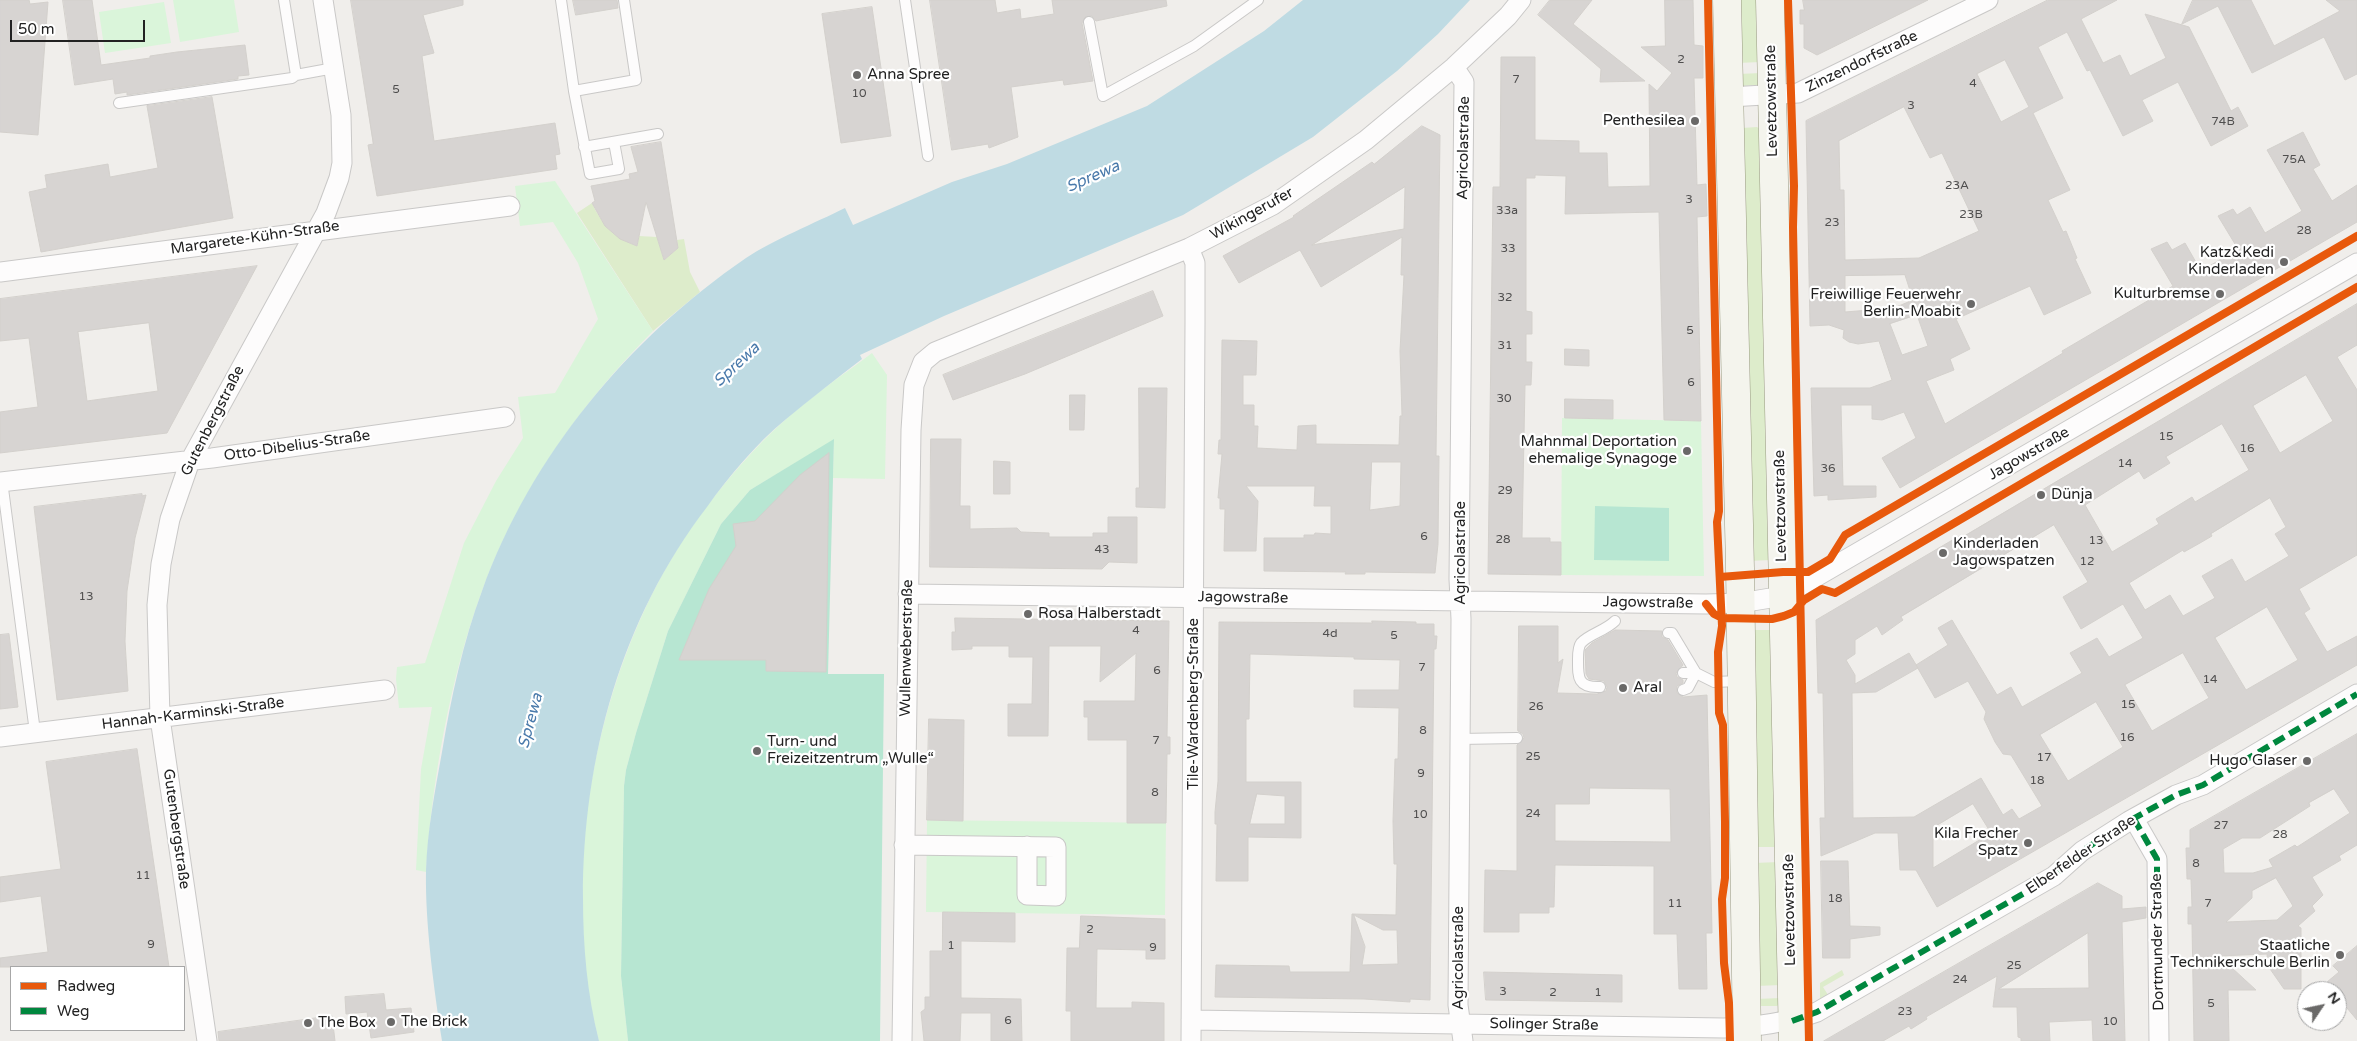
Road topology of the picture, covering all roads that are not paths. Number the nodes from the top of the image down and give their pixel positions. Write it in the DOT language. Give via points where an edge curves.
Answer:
graph roads {
  1 [pos="284,0"];
  2 [pos="323,0"];
  3 [pos="561,0"];
  4 [pos="624,0"];
  5 [pos="905,0"];
  6 [pos="1258,0"];
  7 [pos="1521,0"];
  8 [pos="1728,0"];
  9 [pos="1770,0"];
  10 [pos="1988,0"];
  11 [pos="1089,22"];
  12 [pos="1454,67"];
  13 [pos="334,68"];
  14 [pos="296,75"];
  15 [pos="574,91"];
  16 [pos="1772,96"];
  17 [pos="1730,97"];
  18 [pos="119,103"];
  19 [pos="658,134"];
  20 [pos="614,142"];
  21 [pos="584,147"];
  22 [pos="928,156"];
  23 [pos="510,206"];
  24 [pos="316,231"];
  25 [pos="1189,248"];
  26 [pos="2357,263"];
  27 [pos="0,272"];
  28 [pos="935,352"];
  29 [pos="505,417"];
  30 [pos="190,461"];
  31 [pos="1,481"];
  32 [pos="908,594"];
  33 [pos="1783,596"];
  34 [pos="1195,598"];
  35 [pos="1460,601"];
  36 [pos="1740,604"];
  37 [pos="1615,618"];
  38 [pos="1668,633"];
  39 [pos="1683,673"];
  40 [pos="1696,673"];
  41 [pos="1741,681"];
  42 [pos="1600,687"];
  43 [pos="385,690"];
  44 [pos="1683,690"];
  45 [pos="2357,694"];
  46 [pos="160,718"];
  47 [pos="35,732"];
  48 [pos="0,736"];
  49 [pos="1518,738"];
  50 [pos="1460,739"];
  51 [pos="2134,818"];
  52 [pos="904,845"];
  53 [pos="1027,846"];
  54 [pos="1192,1020"];
  55 [pos="1793,1031"];
  56 [pos="1461,1032"];
  57 [pos="1747,1034"];
  58 [pos="207,1041"];
  59 [pos="902,1041"];
  60 [pos="1191,1041"];
  61 [pos="2159,1041"];
  1 -- 14 [label="lane"];
  2 -- 13 [label="street, Gutenbergstraße"];
  3 -- 15 [label="lane"];
  4 -- 15 [label="lane" via="636,80"];
  5 -- 22 [label="lane"];
  6 -- 11 [label="lane" via="1194,46 1103,96"];
  7 -- 12 [label="street, Wikingerufer"];
  8 -- 17 [label="main road"];
  9 -- 16 [label="main road, Levetzowstraße"];
  10 -- 16 [label="street, Zinzendorfstraße" via="1798,93"];
  12 -- 25 [label="street, Wikingerufer" via="1332,166 1273,205"];
  12 -- 35 [label="street, Agricolastraße" via="1464,82"];
  13 -- 14 [label="lane"];
  13 -- 24 [label="street, Gutenbergstraße" via="342,163 329,205"];
  14 -- 18 [label="lane"];
  15 -- 21 [label="lane"];
  16 -- 17 [label="street, Zinzendorfstraße"];
  16 -- 33 [label="main road, Levetzowstraße"];
  17 -- 36 [label="main road"];
  19 -- 20 [label="lane"];
  20 -- 21 [label="lane"];
  20 -- 21 [label="lane" via="619,169 590,174"];
  23 -- 24 [label="street, Margarete-Kühn-Straße"];
  24 -- 27 [label="street, Margarete-Kühn-Straße"];
  24 -- 30 [label="street, Gutenbergstraße"];
  25 -- 28 [label="street, Wikingerufer"];
  25 -- 34 [label="street, Tile-Wardenberg-Straße" via="1195,263"];
  26 -- 33 [label="street, Jagowstraße"];
  28 -- 32 [label="street, Wullenweberstraße" via="923,362 914,385"];
  29 -- 30 [label="street, Otto-Dibelius-Straße"];
  30 -- 31 [label="street, Otto-Dibelius-Straße"];
  30 -- 46 [label="street, Gutenbergstraße" via="170,519 161,564 157,605"];
  31 -- 47 [label="lane"];
  32 -- 34 [label="street, Jagowstraße"];
  32 -- 52 [label="street, Wullenweberstraße"];
  33 -- 36 [label="street, Jagowstraße"];
  33 -- 55 [label="main road, Levetzowstraße"];
  34 -- 35 [label="street, Jagowstraße"];
  34 -- 54 [label="street, Tile-Wardenberg-Straße"];
  35 -- 37 [label="street, Jagowstraße"];
  35 -- 50 [label="street, Agricolastraße"];
  36 -- 37 [label="street, Jagowstraße"];
  36 -- 41 [label="main road"];
  37 -- 42 [label="lane" via="1609,627 1581,643 1578,649 1578,675 1582,684"];
  38 -- 40 [label="lane" via="1672,633"];
  39 -- 40 [label="lane"];
  40 -- 41 [label="lane" via="1714,682"];
  40 -- 44 [label="lane" via="1688,688"];
  41 -- 57 [label="main road"];
  43 -- 46 [label="street, Hannah-Karminski-Straße"];
  45 -- 51 [label="street, Elberfelder Straße" via="2203,785 2176,795"];
  46 -- 47 [label="street, Hannah-Karminski-Straße"];
  46 -- 58 [label="street, Gutenbergstraße"];
  47 -- 48 [label="street, Hannah-Karminski-Straße"];
  49 -- 50 [label="lane"];
  50 -- 56 [label="street, Agricolastraße" via="1458,987"];
  51 -- 55 [label="street, Elberfelder Straße" via="2082,851 2061,872 1827,1007"];
  51 -- 61 [label="street, Dortmunder Straße" via="2157,859"];
  52 -- 53 [label="street"];
  52 -- 59 [label="street, Wullenweberstraße"];
  54 -- 56 [label="street, Solinger Straße"];
  54 -- 60 [label="street, Tile-Wardenberg-Straße"];
  55 -- 57 [label="street, Elberfelder Straße"];
  56 -- 57 [label="street, Solinger Straße"];
}
